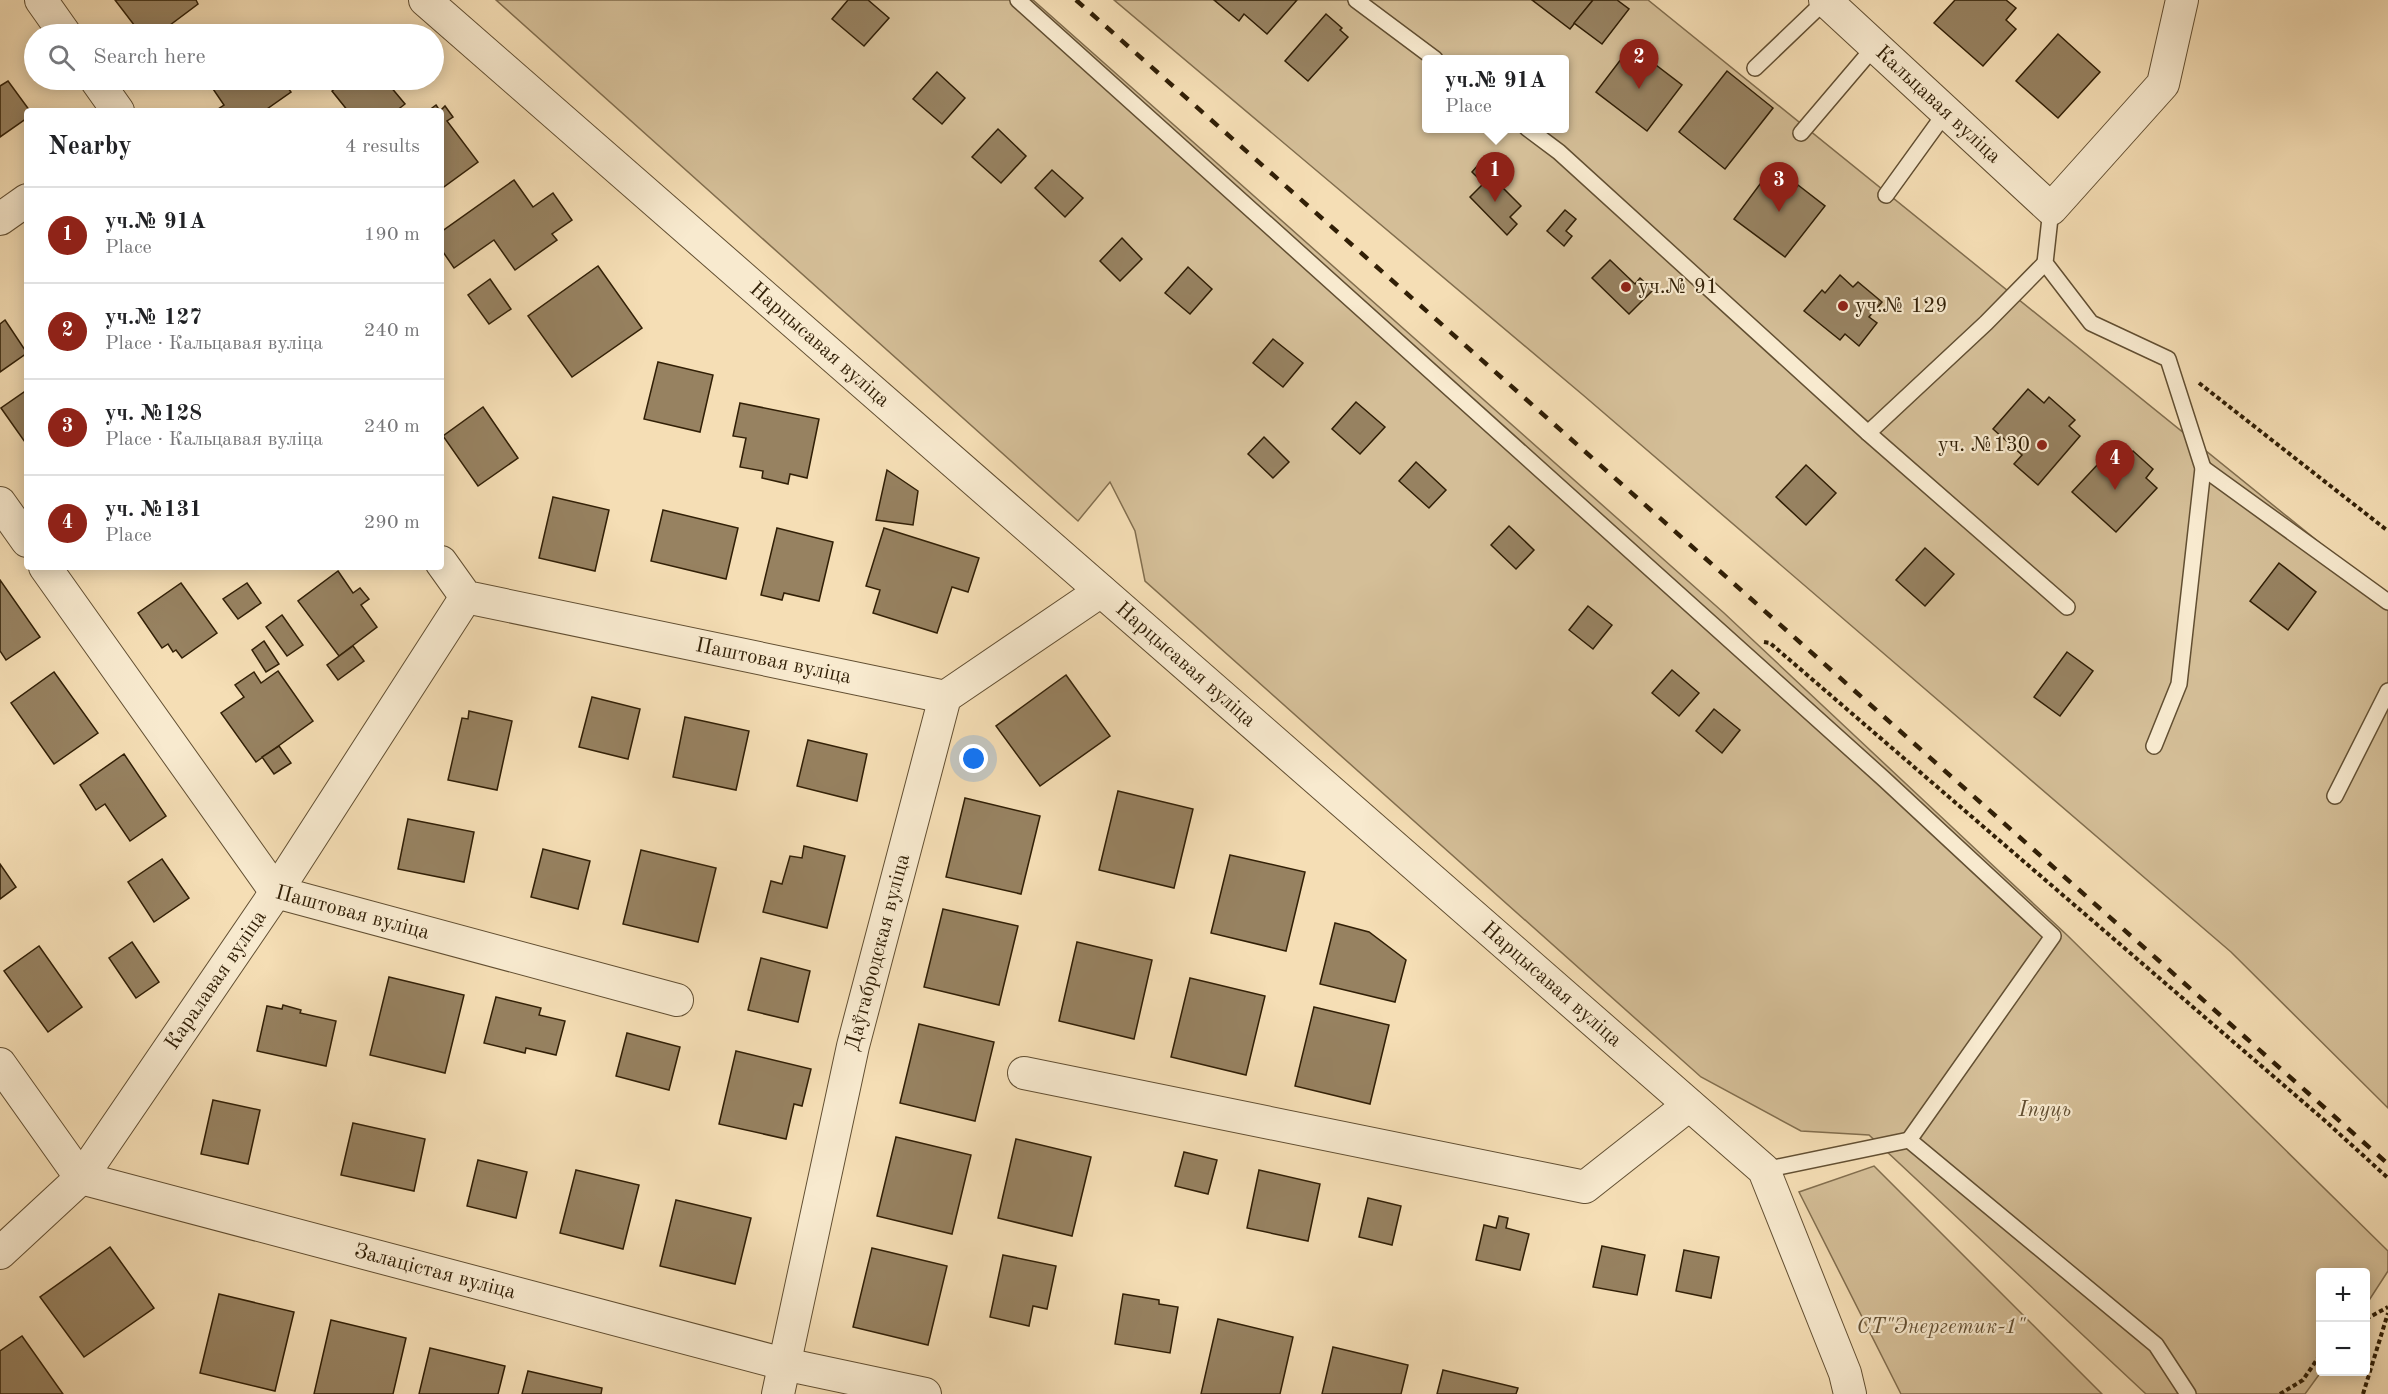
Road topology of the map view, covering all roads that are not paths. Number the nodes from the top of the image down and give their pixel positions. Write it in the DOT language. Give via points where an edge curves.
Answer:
graph roads {
  1 [pos="41,0"];
  2 [pos="425,0"];
  3 [pos="1018,0"];
  4 [pos="1356,0"];
  5 [pos="1826,0"];
  6 [pos="2182,0"];
  7 [pos="58,24"];
  8 [pos="1875,46"];
  9 [pos="1428,55"];
  10 [pos="1755,68"];
  11 [pos="103,90"];
  12 [pos="116,108"];
  13 [pos="1946,112"];
  14 [pos="1533,133"];
  15 [pos="1801,134"];
  16 [pos="1886,195"];
  17 [pos="24,202"];
  18 [pos="2051,209"];
  19 [pos="0,219"];
  20 [pos="2045,263"];
  21 [pos="1868,433"];
  22 [pos="2203,468"];
  23 [pos="0,503"];
  24 [pos="24,537"];
  25 [pos="444,566"];
  26 [pos="47,570"];
  27 [pos="1101,591"];
  28 [pos="466,597"];
  29 [pos="2388,602"];
  30 [pos="2067,607"];
  31 [pos="2388,690"];
  32 [pos="945,697"];
  33 [pos="2154,746"];
  34 [pos="2334,796"];
  35 [pos="276,892"];
  36 [pos="677,1000"];
  37 [pos="0,1064"];
  38 [pos="1024,1073"];
  39 [pos="1689,1105"];
  40 [pos="1909,1140"];
  41 [pos="1764,1170"];
  42 [pos="81,1178"];
  43 [pos="0,1253"];
  44 [pos="784,1364"];
  45 [pos="778,1394"];
  46 [pos="925,1394"];
  47 [pos="1850,1394"];
  48 [pos="2188,1394"];
  1 -- 7 [label="street"];
  2 -- 27 [label="street, Нарцысавая вуліца"];
  3 -- 40 [label="lane" via="1730,640 2052,936"];
  4 -- 9 [label="lane"];
  5 -- 8 [label="street, Кальцавая вуліца"];
  5 -- 10 [label="lane"];
  6 -- 18 [label="street" via="2163,84"];
  8 -- 13 [label="street, Кальцавая вуліца"];
  8 -- 15 [label="lane"];
  11 -- 12 [label="street"];
  13 -- 16 [label="lane"];
  13 -- 18 [label="street, Кальцавая вуліца"];
  14 -- 21 [label="lane" via="1559,152"];
  17 -- 19 [label="street"];
  18 -- 20 [label="lane"];
  20 -- 21 [label="lane"];
  20 -- 22 [label="lane" via="2091,323 2168,359"];
  21 -- 30 [label="lane"];
  22 -- 29 [label="lane"];
  22 -- 33 [label="lane" via="2179,684"];
  23 -- 24 [label="street"];
  25 -- 28 [label="street"];
  26 -- 35 [label="street, Паштовая вуліца"];
  27 -- 32 [label="street"];
  27 -- 39 [label="street, Нарцысавая вуліца"];
  28 -- 32 [label="street, Паштовая вуліца"];
  28 -- 35 [label="street, Каралавая вуліца"];
  31 -- 34 [label="lane"];
  32 -- 44 [label="street, Даўгабродская вуліца" via="853,1046"];
  35 -- 36 [label="street, Паштовая вуліца"];
  35 -- 42 [label="street, Каралавая вуліца"];
  37 -- 42 [label="street"];
  38 -- 39 [label="street" via="1585,1187"];
  39 -- 41 [label="street, Нарцысавая вуліца"];
  40 -- 41 [label="lane"];
  40 -- 48 [label="lane" via="2156,1345"];
  41 -- 47 [label="street, Нарцысавая вуліца" via="1845,1372"];
  42 -- 43 [label="street, Каралавая вуліца"];
  42 -- 44 [label="street, Залацістая вуліца"];
  44 -- 45 [label="street, Даўгабродская вуліца"];
  44 -- 46 [label="street, Залацістая вуліца"];
}
